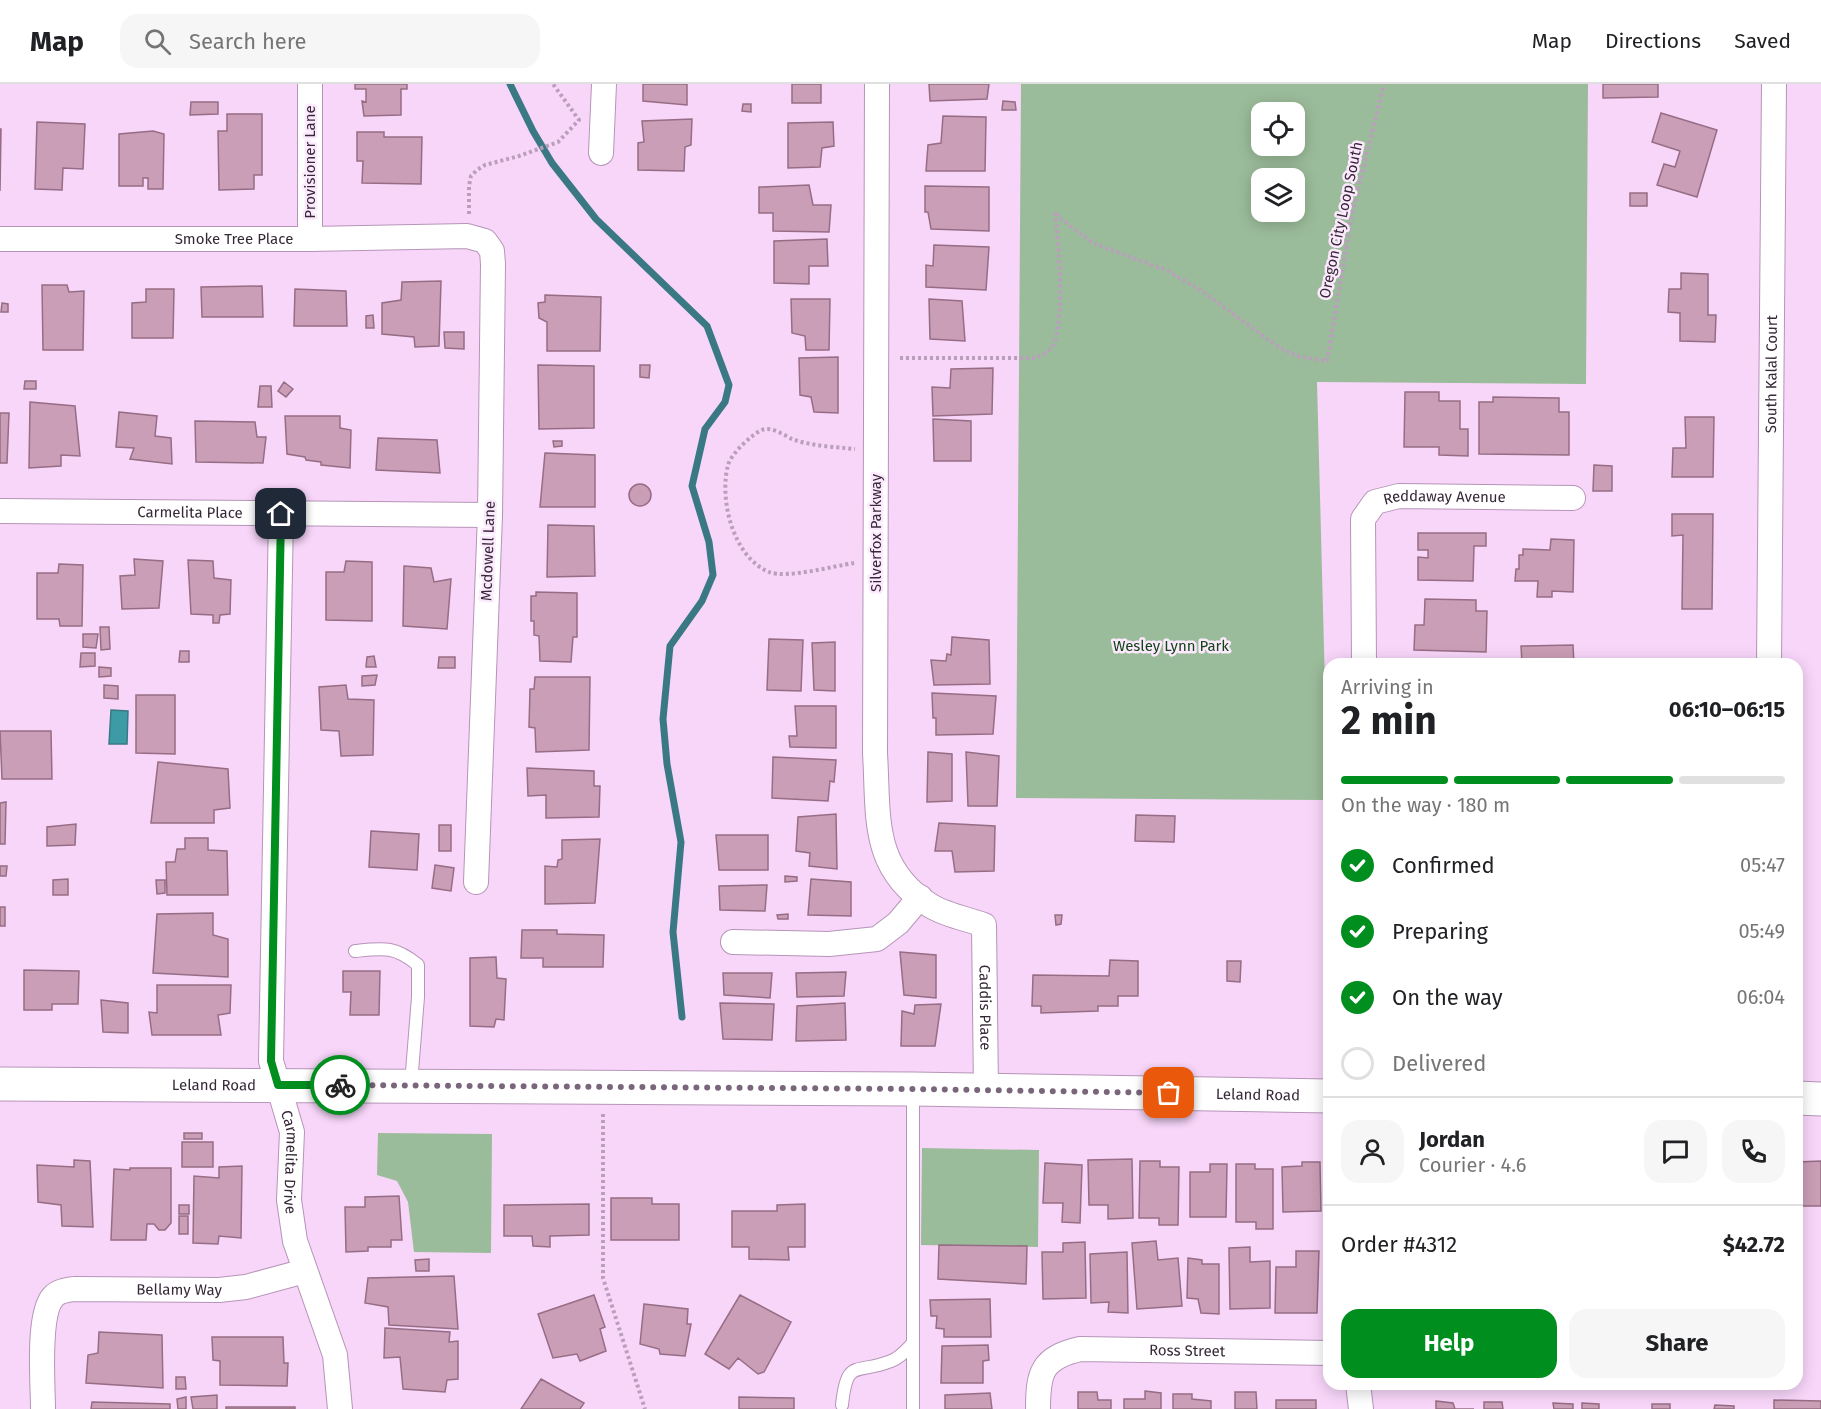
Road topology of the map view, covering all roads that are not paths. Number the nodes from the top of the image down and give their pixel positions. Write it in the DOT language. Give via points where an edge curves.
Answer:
graph roads {
  1 [pos="310,84"];
  2 [pos="604,84"];
  3 [pos="878,84"];
  4 [pos="1774,84"];
  5 [pos="601,153"];
  6 [pos="467,236"];
  7 [pos="0,239"];
  8 [pos="310,239"];
  9 [pos="1573,498"];
  10 [pos="0,511"];
  11 [pos="281,514"];
  12 [pos="490,515"];
  13 [pos="1364,658"];
  14 [pos="1768,658"];
  15 [pos="476,882"];
  16 [pos="920,897"];
  17 [pos="984,925"];
  18 [pos="733,942"];
  19 [pos="355,951"];
  20 [pos="0,1084"];
  21 [pos="278,1085"];
  22 [pos="411,1086"];
  23 [pos="914,1089"];
  24 [pos="986,1090"];
  25 [pos="1323,1096"];
  26 [pos="1803,1098"];
  27 [pos="1821,1099"];
  28 [pos="305,1271"];
  29 [pos="913,1344"];
  30 [pos="1323,1353"];
  31 [pos="1359,1390"];
  32 [pos="842,1405"];
  33 [pos="43,1409"];
  34 [pos="340,1409"];
  35 [pos="913,1409"];
  36 [pos="1038,1409"];
  37 [pos="1361,1409"];
  1 -- 8 [label="street, Provisioner Lane"];
  2 -- 5 [label="street"];
  3 -- 16 [label="street, Silverfox Parkway" via="875,753 880,838 886,858 904,885"];
  4 -- 14 [label="street, South Kalal Court"];
  6 -- 8 [label="street, Smoke Tree Place"];
  6 -- 12 [label="street, Mcdowell Lane" via="484,241 492,251"];
  7 -- 8 [label="street, Smoke Tree Place"];
  9 -- 13 [label="street, Reddaway Avenue" via="1400,496 1375,502 1363,519"];
  10 -- 11 [label="street, Carmelita Place"];
  11 -- 12 [label="street, Carmelita Place"];
  11 -- 21 [label="street, Carmelita Drive" via="271,1061"];
  12 -- 15 [label="street, Mcdowell Lane"];
  16 -- 17 [label="street, Silverfox Parkway" via="932,907"];
  16 -- 18 [label="street" via="898,924 877,939 829,944"];
  17 -- 24 [label="street, Caddis Place"];
  19 -- 22 [label="lane" via="380,948 404,953 418,965"];
  20 -- 21 [label="street, Leland Road"];
  21 -- 22 [label="street, Leland Road"];
  21 -- 28 [label="street, Carmelita Drive" via="292,1132 289,1200 295,1241"];
  22 -- 23 [label="street, Leland Road"];
  23 -- 24 [label="street, Leland Road"];
  23 -- 29 [label="lane"];
  24 -- 25 [label="street, Leland Road"];
  26 -- 27 [label="street"];
  28 -- 33 [label="street, Bellamy Way" via="219,1290 62,1291 52,1298 43,1325"];
  28 -- 34 [label="street, Carmelita Drive" via="335,1354"];
  29 -- 32 [label="lane" via="889,1362 850,1372 844,1382"];
  29 -- 35 [label="lane"];
  30 -- 36 [label="street, Ross Street" via="1080,1349 1050,1360 1041,1373"];
  31 -- 37 [label="street"];
}
